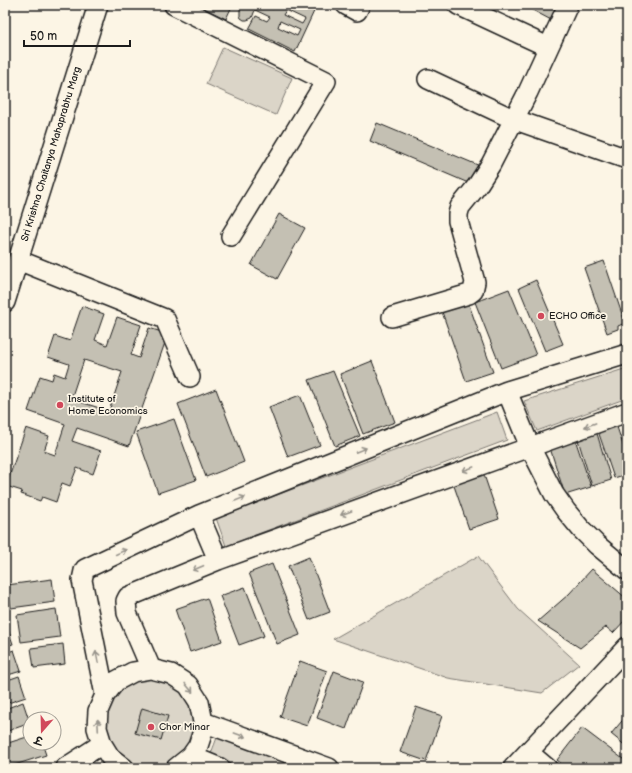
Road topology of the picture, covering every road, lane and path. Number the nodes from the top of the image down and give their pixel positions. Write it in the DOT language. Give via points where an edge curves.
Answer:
graph roads {
  1 [pos="98,5"];
  2 [pos="174,5"];
  3 [pos="346,5"];
  4 [pos="360,5"];
  5 [pos="458,5"];
  6 [pos="568,5"];
  7 [pos="548,47"];
  8 [pos="428,80"];
  9 [pos="513,119"];
  10 [pos="627,159"];
  11 [pos="231,236"];
  12 [pos="18,260"];
  13 [pos="5,302"];
  14 [pos="392,317"];
  15 [pos="627,354"];
  16 [pos="190,377"];
  17 [pos="507,391"];
  18 [pos="627,412"];
  19 [pos="530,447"];
  20 [pos="199,515"];
  21 [pos="218,560"];
  22 [pos="627,570"];
  23 [pos="627,647"];
  24 [pos="151,669"];
  25 [pos="104,695"];
  26 [pos="203,722"];
  27 [pos="102,744"];
  28 [pos="528,752"];
  29 [pos="191,756"];
  30 [pos="65,768"];
  31 [pos="124,768"];
  32 [pos="176,768"];
  33 [pos="220,768"];
  34 [pos="329,768"];
  35 [pos="513,768"];
  36 [pos="547,768"];
  1 -- 12 [label="street, Sri Krishna Chaitanya Mahaprabhu Marg"];
  2 -- 11 [label="street" via="326,81"];
  3 -- 4 [label="street" via="357,10"];
  5 -- 7 [label="street"];
  6 -- 7 [label="street"];
  7 -- 9 [label="street"];
  8 -- 9 [label="street"];
  9 -- 10 [label="street"];
  9 -- 14 [label="street" via="491,164 460,207 458,214 475,282 473,291"];
  12 -- 13 [label="street, Sri Krishna Chaitanya Mahaprabhu Marg"];
  12 -- 16 [label="street" via="165,318"];
  15 -- 17 [label="street"];
  17 -- 19 [label="street"];
  20 -- 17 [label="street, one-way"];
  18 -- 19 [label="street, one-way"];
  19 -- 21 [label="street, one-way"];
  19 -- 22 [label="street" via="554,494 566,511 596,545"];
  20 -- 21 [label="street"];
  25 -- 20 [label="street, one-way" via="82,580 85,569"];
  21 -- 24 [label="street, one-way" via="128,597 126,613"];
  23 -- 28 [label="street"];
  24 -- 25 [label="street" via="132,672 116,681"];
  24 -- 26 [label="street, one-way" via="171,674 188,685 199,702"];
  27 -- 25 [label="street, one-way" via="97,728 98,711"];
  26 -- 29 [label="street" via="198,746"];
  26 -- 34 [label="street, one-way"];
  27 -- 30 [label="street"];
  27 -- 31 [label="street" via="110,757"];
  28 -- 35 [label="street"];
  28 -- 36 [label="street"];
  29 -- 32 [label="street"];
  29 -- 33 [label="street"];
}
